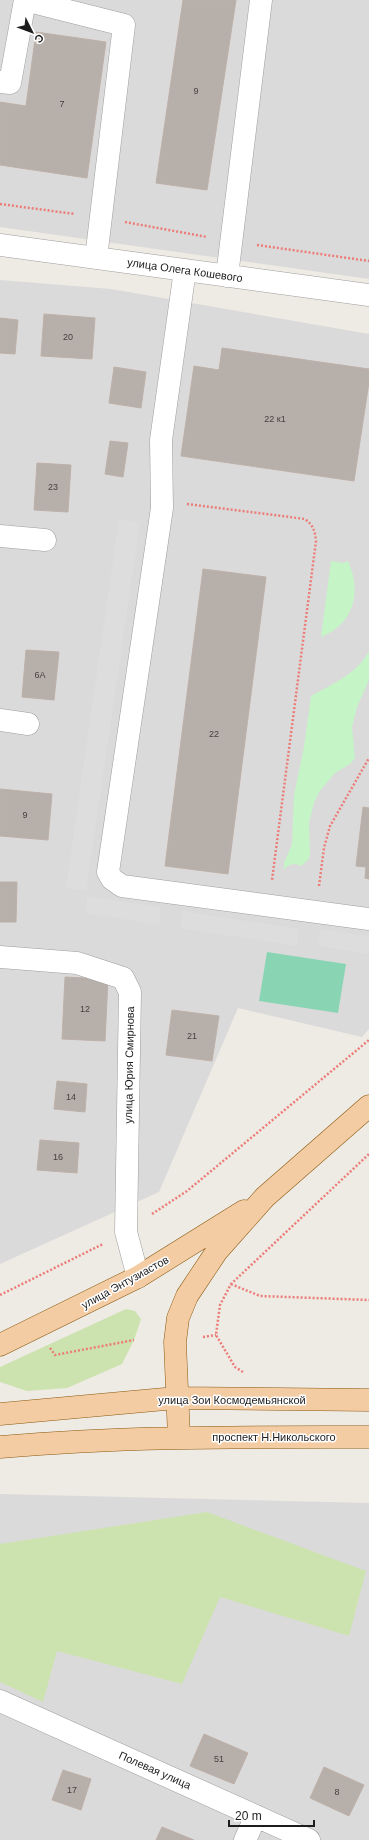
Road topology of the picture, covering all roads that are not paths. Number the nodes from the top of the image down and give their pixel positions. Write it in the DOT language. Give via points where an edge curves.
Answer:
graph roads {
  1 [pos="25,0"];
  2 [pos="261,0"];
  3 [pos="0,82"];
  4 [pos="0,245"];
  5 [pos="96,258"];
  6 [pos="185,270"];
  7 [pos="227,276"];
  8 [pos="369,295"];
  9 [pos="0,536"];
  10 [pos="45,540"];
  11 [pos="0,720"];
  12 [pos="28,724"];
  13 [pos="369,919"];
  14 [pos="0,957"];
  15 [pos="369,1106"];
  16 [pos="266,1197"];
  17 [pos="138,1277"];
  18 [pos="0,1345"];
  19 [pos="176,1398"];
  20 [pos="369,1400"];
  21 [pos="0,1414"];
  22 [pos="179,1437"];
  23 [pos="369,1437"];
  24 [pos="0,1447"];
  25 [pos="0,1701"];
  26 [pos="256,1816"];
  27 [pos="245,1840"];
  28 [pos="309,1840"];
  1 -- 3 [label="street" via="10,83"];
  1 -- 5 [label="street" via="124,24"];
  2 -- 7 [label="street"];
  4 -- 5 [label="street, улица Олега Кошевого"];
  5 -- 6 [label="street, улица Олега Кошевого"];
  6 -- 7 [label="street, улица Олега Кошевого"];
  6 -- 13 [label="street" via="161,440 163,501 108,872 122,886"];
  7 -- 8 [label="street, улица Олега Кошевого"];
  9 -- 10 [label="street"];
  11 -- 12 [label="street"];
  14 -- 17 [label="street, улица Юрия Смирнова" via="77,963 123,978 130,992 126,1232"];
  15 -- 16 [label="main road, улица Энтузиастов"];
  16 -- 17 [label="main road, улица Энтузиастов"];
  16 -- 19 [label="main road, улица Энтузиастов" via="217,1251 187,1296 176,1330"];
  17 -- 18 [label="main road, улица Энтузиастов"];
  19 -- 20 [label="main road, улица Зои Космодемьянской"];
  19 -- 21 [label="main road, улица Зои Космодемьянской"];
  19 -- 22 [label="main road, улица Энтузиастов"];
  22 -- 23 [label="main road, проспект Н.Никольского"];
  22 -- 24 [label="main road" via="73,1440"];
  25 -- 26 [label="street, Полевая улица"];
  26 -- 27 [label="street"];
  26 -- 28 [label="street, Полевая улица"];
}
